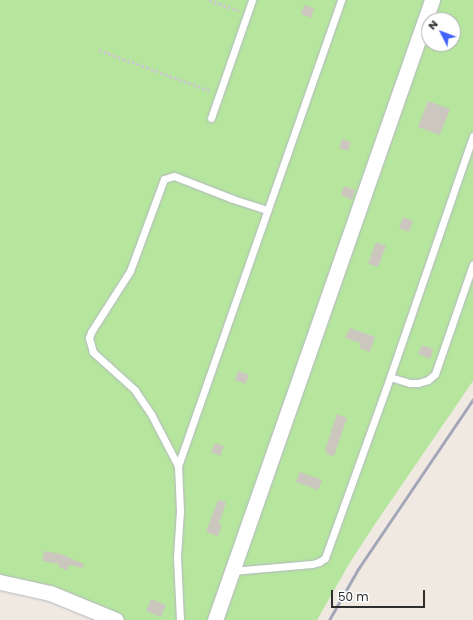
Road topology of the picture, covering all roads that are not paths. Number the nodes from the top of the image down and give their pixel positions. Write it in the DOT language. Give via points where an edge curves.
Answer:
graph roads {
  1 [pos="252,0"];
  2 [pos="341,0"];
  3 [pos="432,0"];
  4 [pos="211,118"];
  5 [pos="473,136"];
  6 [pos="267,210"];
  7 [pos="473,264"];
  8 [pos="390,378"];
  9 [pos="178,466"];
  10 [pos="232,570"];
  11 [pos="0,582"];
  12 [pos="116,620"];
  13 [pos="180,620"];
  14 [pos="215,620"];
  1 -- 4 [label="lane"];
  2 -- 6 [label="lane"];
  3 -- 10 [label="street"];
  5 -- 8 [label="lane"];
  6 -- 9 [label="lane"];
  6 -- 9 [label="lane" via="174,176 164,179 130,271 91,332 89,338 93,352 135,390 151,414"];
  7 -- 8 [label="lane" via="435,374 418,384"];
  8 -- 10 [label="lane" via="325,558 312,564"];
  9 -- 13 [label="lane" via="180,505 176,557"];
  10 -- 14 [label="street"];
  11 -- 12 [label="street" via="50,593"];
}
